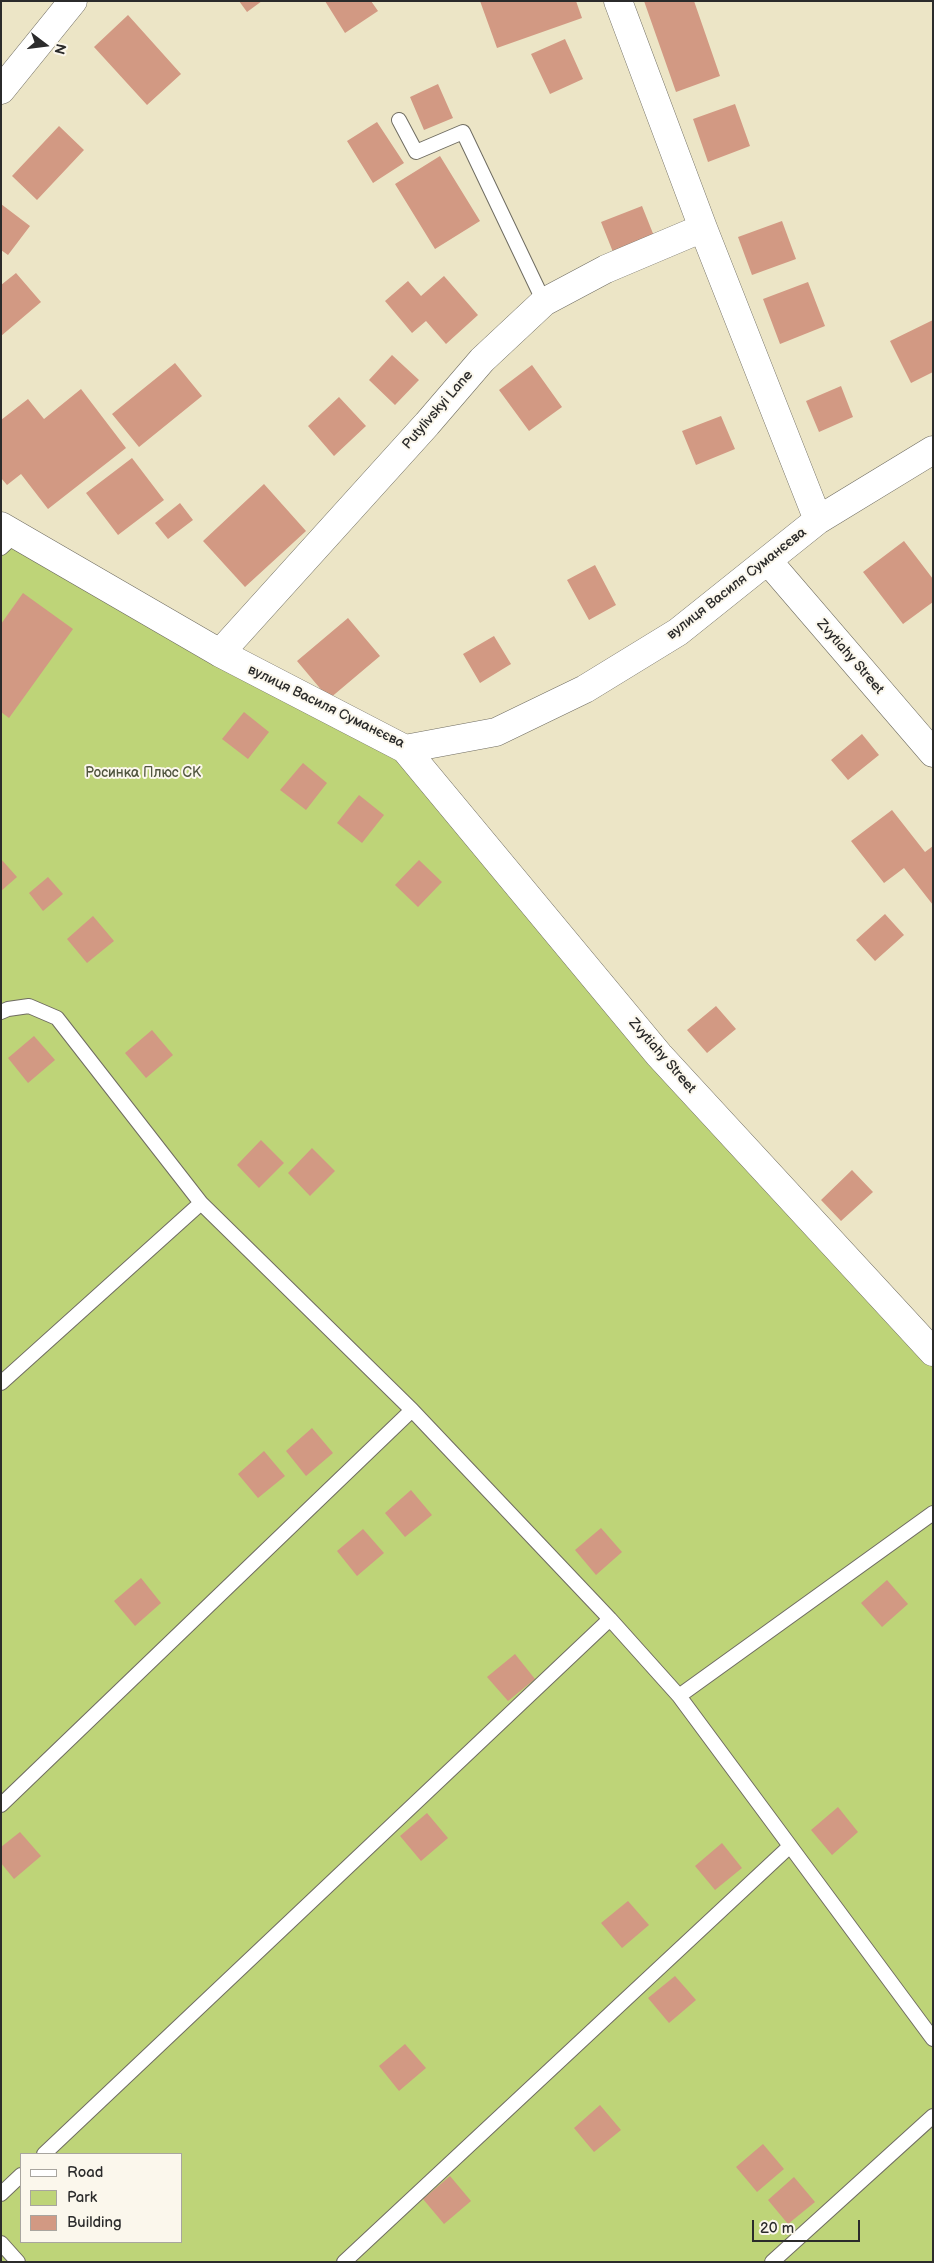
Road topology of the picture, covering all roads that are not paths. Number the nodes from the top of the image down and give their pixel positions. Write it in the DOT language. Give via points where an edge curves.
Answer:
graph roads {
  1 [pos="73,1"];
  2 [pos="618,1"];
  3 [pos="1,90"];
  4 [pos="399,120"];
  5 [pos="703,228"];
  6 [pos="544,302"];
  7 [pos="933,450"];
  8 [pos="818,520"];
  9 [pos="6,536"];
  10 [pos="768,561"];
  11 [pos="220,653"];
  12 [pos="405,748"];
  13 [pos="933,753"];
  14 [pos="1,1012"];
  15 [pos="201,1203"];
  16 [pos="933,1352"];
  17 [pos="1,1383"];
  18 [pos="412,1410"];
  19 [pos="933,1513"];
  20 [pos="610,1619"];
  21 [pos="679,1696"];
  22 [pos="1,1805"];
  23 [pos="789,1847"];
  24 [pos="933,2039"];
  25 [pos="933,2116"];
  26 [pos="45,2153"];
  27 [pos="20,2177"];
  28 [pos="1,2194"];
  29 [pos="1,2243"];
  30 [pos="18,2262"];
  31 [pos="344,2262"];
  32 [pos="772,2262"];
  1 -- 3 [label="street"];
  2 -- 5 [label="street"];
  4 -- 6 [label="lane" via="416,152 463,132"];
  5 -- 6 [label="street, Putylivskyi Lane" via="606,269"];
  5 -- 8 [label="street"];
  6 -- 11 [label="street, Putylivskyi Lane" via="482,360"];
  7 -- 8 [label="street, вулиця Василя Суманєєва"];
  8 -- 10 [label="street, вулиця Василя Суманєєва"];
  9 -- 11 [label="street, вулиця Василя Суманєєва"];
  10 -- 12 [label="street, вулиця Василя Суманєєва" via="678,632 585,689 496,732"];
  10 -- 13 [label="street, Zvytiahy Street"];
  11 -- 12 [label="street, вулиця Василя Суманєєва"];
  12 -- 16 [label="street, Zvytiahy Street" via="659,1055"];
  14 -- 15 [label="lane" via="29,1006 57,1018"];
  15 -- 17 [label="lane"];
  15 -- 18 [label="lane"];
  18 -- 20 [label="lane"];
  18 -- 22 [label="lane"];
  19 -- 21 [label="lane"];
  20 -- 21 [label="lane"];
  20 -- 26 [label="lane"];
  21 -- 23 [label="lane"];
  23 -- 24 [label="lane"];
  23 -- 31 [label="lane"];
  25 -- 32 [label="lane"];
  27 -- 28 [label="lane"];
  29 -- 30 [label="lane"];
}
